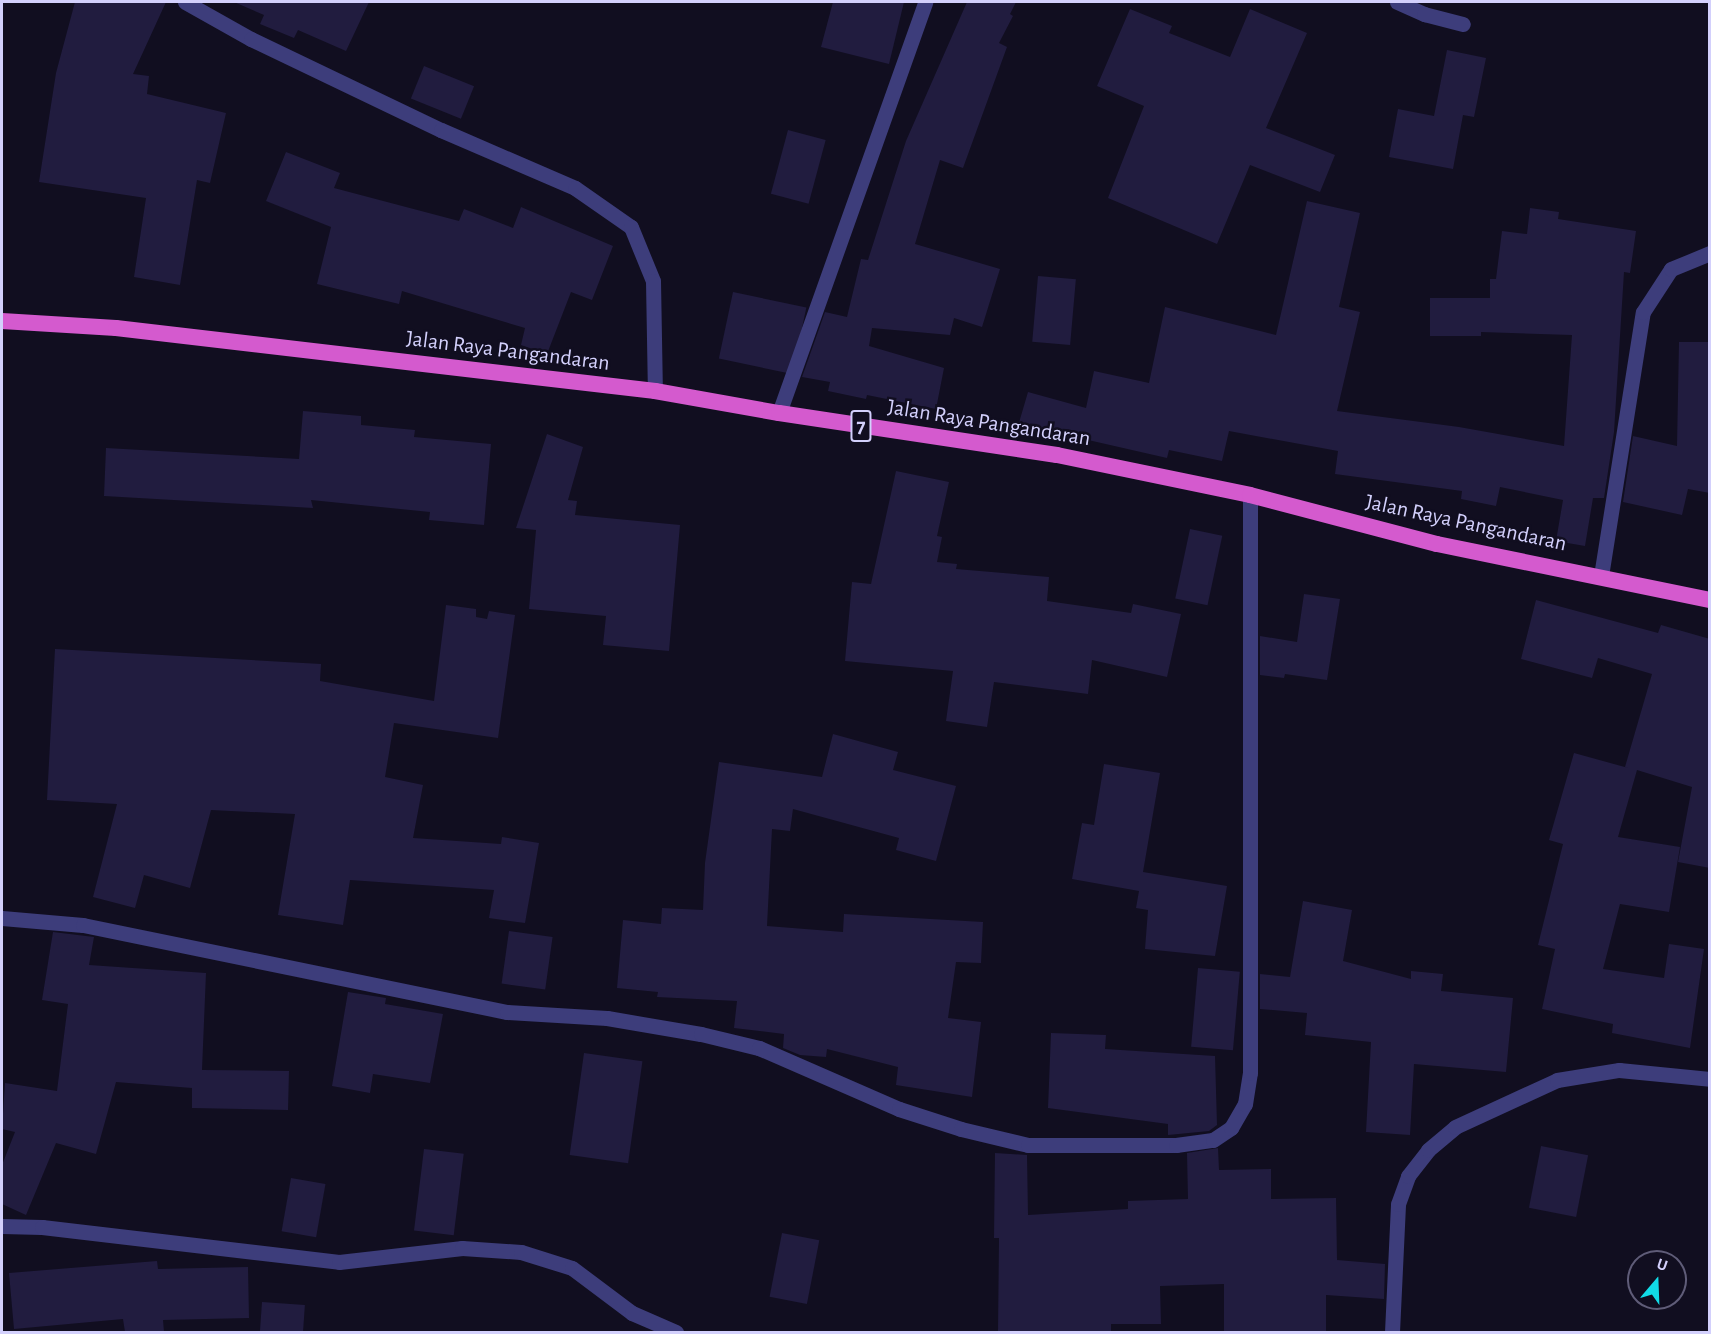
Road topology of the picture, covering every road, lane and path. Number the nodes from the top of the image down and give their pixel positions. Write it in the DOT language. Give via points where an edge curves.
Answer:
graph roads {
  1 [pos="185,2"];
  2 [pos="925,2"];
  3 [pos="1397,2"];
  4 [pos="1463,24"];
  5 [pos="1710,253"];
  6 [pos="2,321"];
  7 [pos="655,391"];
  8 [pos="779,413"];
  9 [pos="1250,495"];
  10 [pos="1601,576"];
  11 [pos="1710,600"];
  12 [pos="2,918"];
  13 [pos="1710,1080"];
  14 [pos="2,1226"];
  15 [pos="676,1332"];
  16 [pos="1392,1332"];
  1 -- 7 [label="street" via="251,39 441,130 575,188 631,227 653,281"];
  2 -- 8 [label="street"];
  3 -- 4 [label="street"];
  5 -- 10 [label="street" via="1671,269 1644,312"];
  6 -- 7 [label="highway, Jalan Raya Pangandaran / 7" via="116,327"];
  7 -- 8 [label="highway, Jalan Raya Pangandaran / 7"];
  8 -- 9 [label="highway, Jalan Raya Pangandaran / 7" via="1057,455"];
  9 -- 10 [label="highway, Jalan Raya Pangandaran / 7" via="1437,544"];
  9 -- 12 [label="street" via="1250,1073 1245,1104 1232,1128 1213,1140 1176,1145 1028,1144 961,1129 899,1109 759,1048 701,1034 607,1018 507,1012 94,927"];
  10 -- 11 [label="highway, Jalan Raya Pangandaran / 7"];
  13 -- 16 [label="street" via="1619,1071 1557,1080 1455,1127 1428,1150 1408,1176 1398,1204"];
  14 -- 15 [label="street" via="42,1227 339,1262 462,1248 521,1252 572,1268 632,1313"];
}
